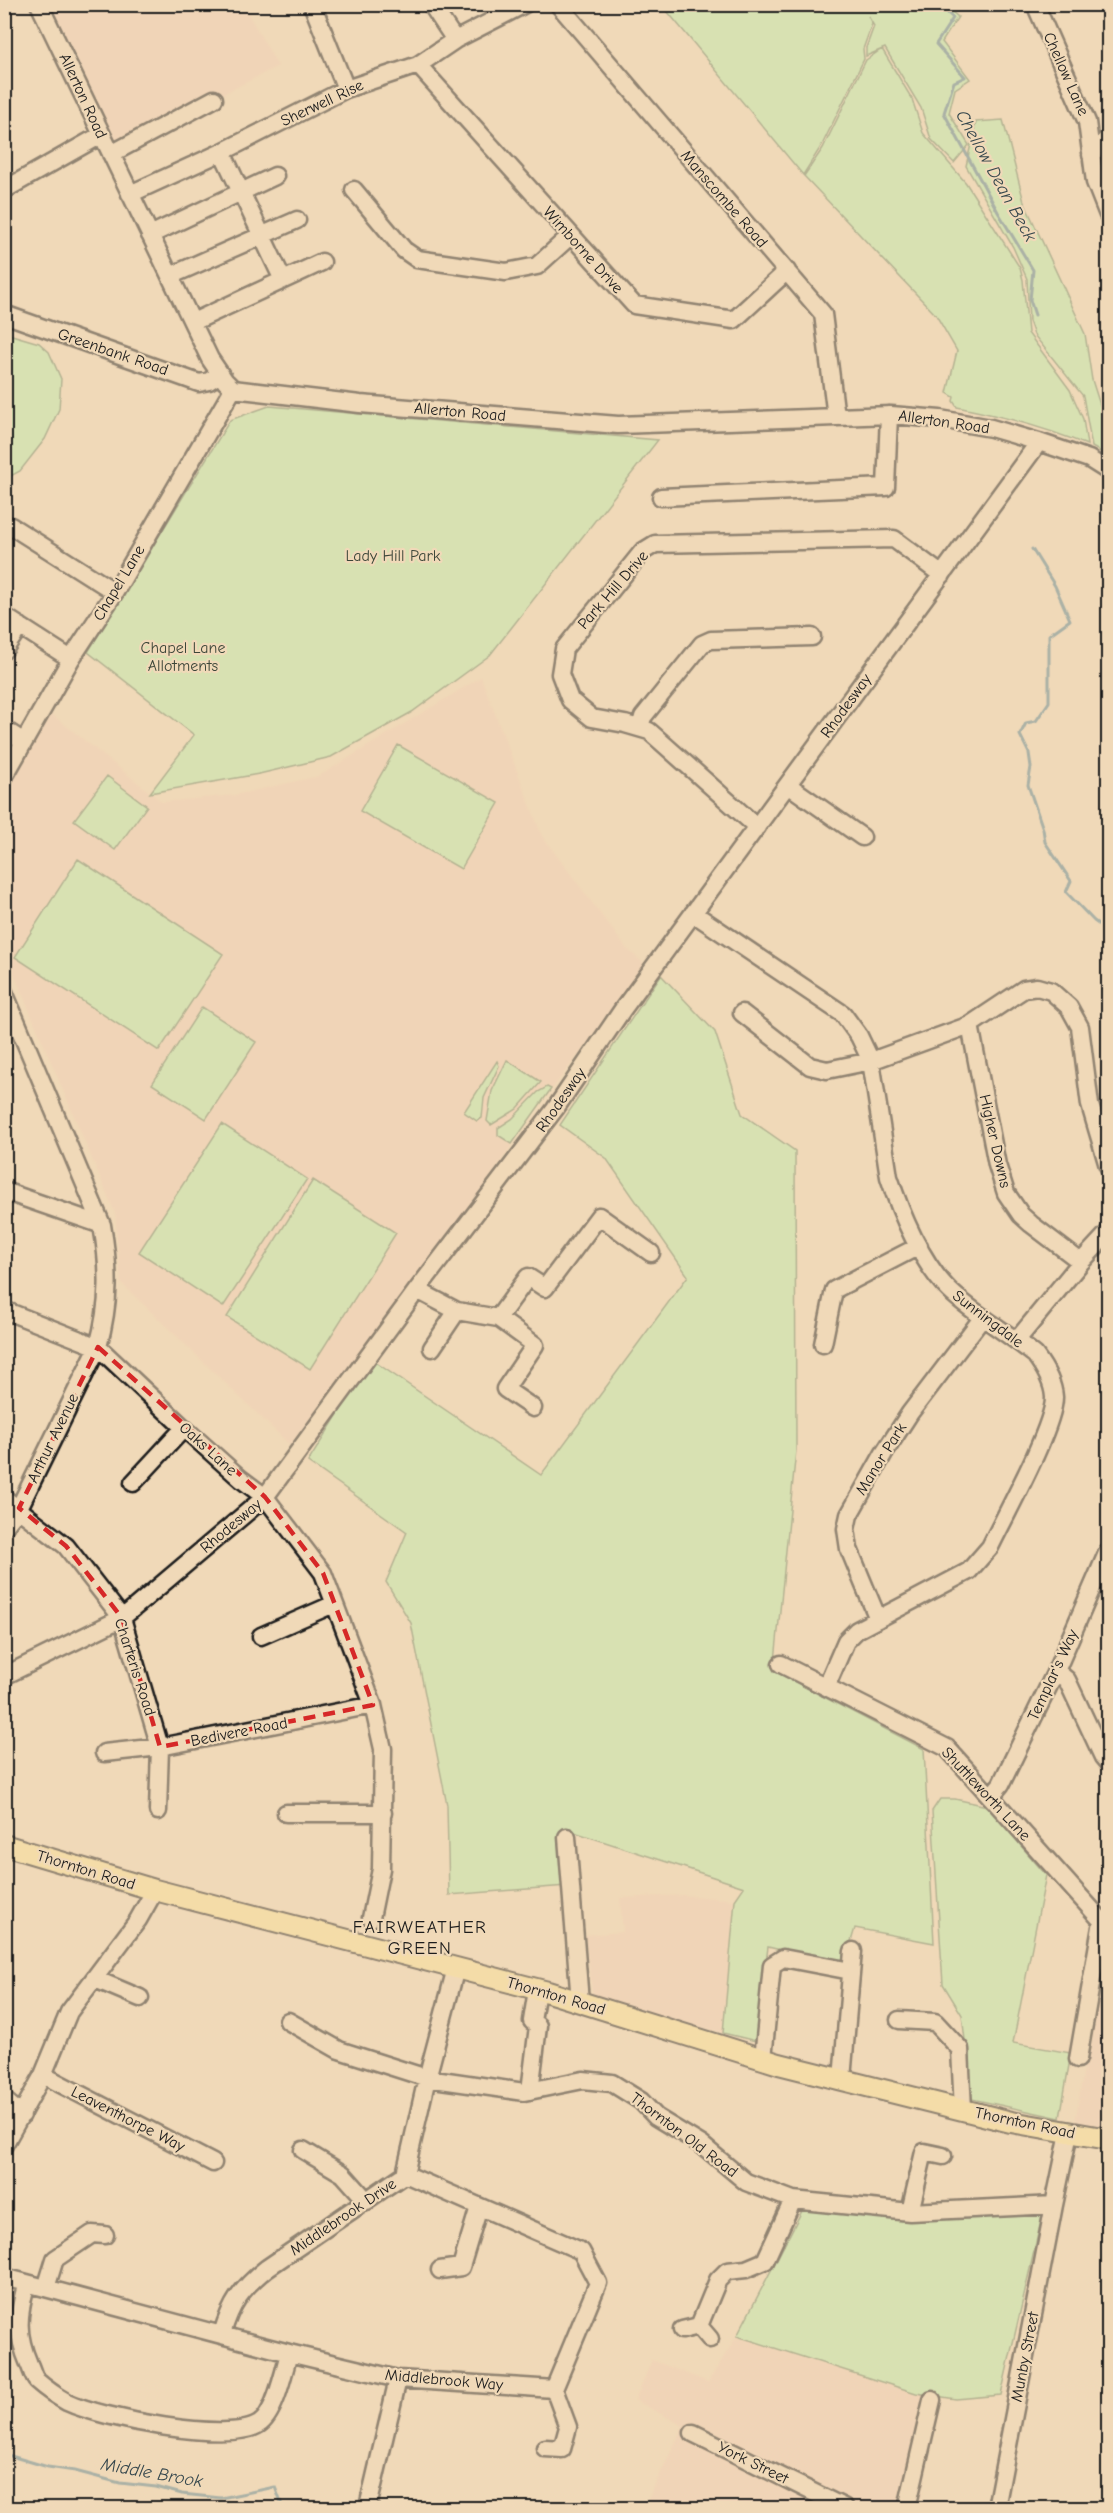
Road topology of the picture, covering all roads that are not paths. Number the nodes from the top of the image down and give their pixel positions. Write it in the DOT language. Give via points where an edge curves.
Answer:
graph roads {
  1 [pos="39,4"];
  2 [pos="312,4"];
  3 [pos="431,4"];
  4 [pos="525,4"];
  5 [pos="558,4"];
  6 [pos="1035,4"];
  7 [pos="455,40"];
  8 [pos="418,65"];
  9 [pos="346,88"];
  10 [pos="214,99"];
  11 [pos="101,135"];
  12 [pos="1108,138"];
  13 [pos="222,152"];
  14 [pos="111,154"];
  15 [pos="1091,155"];
  16 [pos="275,176"];
  17 [pos="4,190"];
  18 [pos="354,190"];
  19 [pos="241,192"];
  20 [pos="130,194"];
  21 [pos="1108,215"];
  22 [pos="297,220"];
  23 [pos="150,235"];
  24 [pos="262,236"];
  25 [pos="570,236"];
  26 [pos="322,262"];
  27 [pos="787,272"];
  28 [pos="170,276"];
  29 [pos="283,280"];
  30 [pos="4,314"];
  31 [pos="193,322"];
  32 [pos="220,374"];
  33 [pos="233,388"];
  34 [pos="889,415"];
  35 [pos="836,417"];
  36 [pos="1040,442"];
  37 [pos="1108,471"];
  38 [pos="662,497"];
  39 [pos="11,526"];
  40 [pos="942,575"];
  41 [pos="115,591"];
  42 [pos="4,616"];
  43 [pos="20,626"];
  44 [pos="812,638"];
  45 [pos="4,650"];
  46 [pos="71,659"];
  47 [pos="640,728"];
  48 [pos="4,729"];
  49 [pos="24,742"];
  50 [pos="4,777"];
  51 [pos="788,785"];
  52 [pos="757,827"];
  53 [pos="862,837"];
  54 [pos="693,914"];
  55 [pos="4,992"];
  56 [pos="742,1013"];
  57 [pos="970,1024"];
  58 [pos="871,1061"];
  59 [pos="1108,1166"];
  60 [pos="4,1191"];
  61 [pos="102,1225"];
  62 [pos="1108,1233"];
  63 [pos="919,1246"];
  64 [pos="651,1253"];
  65 [pos="1081,1262"];
  66 [pos="417,1290"];
  67 [pos="4,1310"];
  68 [pos="458,1311"];
  69 [pos="983,1317"];
  70 [pos="498,1318"];
  71 [pos="1017,1340"];
  72 [pos="823,1344"];
  73 [pos="98,1347"];
  74 [pos="432,1348"];
  75 [pos="533,1408"];
  76 [pos="184,1428"];
  77 [pos="133,1482"];
  78 [pos="265,1497"];
  79 [pos="4,1498"];
  80 [pos="19,1508"];
  81 [pos="4,1527"];
  82 [pos="1108,1551"];
  83 [pos="334,1604"];
  84 [pos="122,1618"];
  85 [pos="878,1619"];
  86 [pos="261,1636"];
  87 [pos="781,1664"];
  88 [pos="1056,1671"];
  89 [pos="4,1676"];
  90 [pos="826,1688"];
  91 [pos="373,1705"];
  92 [pos="160,1747"];
  93 [pos="104,1753"];
  94 [pos="1108,1763"];
  95 [pos="991,1796"];
  96 [pos="158,1811"];
  97 [pos="286,1813"];
  98 [pos="383,1813"];
  99 [pos="567,1837"];
  100 [pos="4,1845"];
  101 [pos="155,1890"];
  102 [pos="371,1918"];
  103 [pos="1105,1923"];
  104 [pos="853,1951"];
  105 [pos="456,1968"];
  106 [pos="851,1971"];
  107 [pos="95,1979"];
  108 [pos="537,1990"];
  109 [pos="140,1998"];
  110 [pos="580,2002"];
  111 [pos="899,2020"];
  112 [pos="288,2021"];
  113 [pos="763,2059"];
  114 [pos="1078,2059"];
  115 [pos="42,2075"];
  116 [pos="427,2078"];
  117 [pos="842,2079"];
  118 [pos="530,2091"];
  119 [pos="4,2100"];
  120 [pos="963,2110"];
  121 [pos="22,2115"];
  122 [pos="1069,2133"];
  123 [pos="1108,2139"];
  124 [pos="4,2145"];
  125 [pos="303,2150"];
  126 [pos="943,2156"];
  127 [pos="213,2163"];
  128 [pos="405,2174"];
  129 [pos="794,2200"];
  130 [pos="367,2201"];
  131 [pos="1054,2205"];
  132 [pos="479,2207"];
  133 [pos="910,2212"];
  134 [pos="105,2235"];
  135 [pos="440,2270"];
  136 [pos="4,2277"];
  137 [pos="26,2285"];
  138 [pos="46,2288"];
  139 [pos="699,2325"];
  140 [pos="682,2330"];
  141 [pos="222,2334"];
  142 [pos="710,2339"];
  143 [pos="289,2353"];
  144 [pos="398,2379"];
  145 [pos="554,2389"];
  146 [pos="932,2400"];
  147 [pos="693,2433"];
  148 [pos="545,2448"];
  149 [pos="368,2507"];
  150 [pos="845,2508"];
  151 [pos="907,2508"];
  152 [pos="996,2508"];
  1 -- 11 [label="street, Allerton Road"];
  2 -- 9 [label="street"];
  3 -- 7 [label="street"];
  4 -- 7 [label="street, Sherwell Rise"];
  5 -- 27 [label="street, Manscombe Road"];
  6 -- 15 [label="street, Chellow Lane" via="1087,122"];
  7 -- 8 [label="street, Sherwell Rise"];
  8 -- 9 [label="street, Sherwell Rise"];
  8 -- 25 [label="street, Wimborne Drive"];
  9 -- 13 [label="street, Sherwell Rise"];
  10 -- 14 [label="street"];
  11 -- 14 [label="street, Allerton Road"];
  11 -- 17 [label="street"];
  12 -- 15 [label="street"];
  13 -- 19 [label="street"];
  13 -- 20 [label="street, Sherwell Rise"];
  14 -- 20 [label="street, Allerton Road"];
  15 -- 21 [label="street, Chellow Lane" via="1095,182"];
  16 -- 19 [label="street"];
  18 -- 25 [label="street" via="404,250 417,259 506,272 537,266"];
  19 -- 23 [label="street"];
  19 -- 24 [label="street"];
  20 -- 23 [label="street, Allerton Road"];
  22 -- 24 [label="street"];
  23 -- 28 [label="street, Allerton Road"];
  24 -- 28 [label="street"];
  24 -- 29 [label="street"];
  25 -- 27 [label="street, Wimborne Drive" via="634,305 734,320"];
  26 -- 29 [label="street"];
  27 -- 35 [label="street, Manscombe Road" via="823,314"];
  28 -- 31 [label="street, Allerton Road"];
  29 -- 31 [label="street"];
  30 -- 32 [label="street, Greenbank Road" via="199,383"];
  31 -- 32 [label="street, Allerton Road"];
  32 -- 33 [label="street, Allerton Road"];
  33 -- 35 [label="street, Allerton Road" via="360,404 618,425"];
  33 -- 41 [label="street, Chapel Lane"];
  34 -- 35 [label="street, Allerton Road"];
  34 -- 36 [label="street, Allerton Road" via="990,428"];
  34 -- 38 [label="street" via="886,487"];
  36 -- 37 [label="street, Allerton Road" via="1089,459"];
  36 -- 40 [label="street, Rhodesway"];
  39 -- 41 [label="street"];
  40 -- 47 [label="street, Park Hill Drive" via="894,539 655,544 642,552 564,649 560,675 570,700 592,718"];
  40 -- 51 [label="street, Rhodesway"];
  41 -- 46 [label="street, Chapel Lane"];
  42 -- 43 [label="street"];
  43 -- 45 [label="street"];
  43 -- 46 [label="street"];
  44 -- 47 [label="street" via="711,640 702,644 643,717"];
  46 -- 49 [label="street, Chapel Lane"];
  47 -- 52 [label="street, Park Hill Drive" via="649,731"];
  48 -- 49 [label="street"];
  49 -- 50 [label="street, Chapel Lane"];
  51 -- 52 [label="street, Rhodesway"];
  51 -- 53 [label="street"];
  52 -- 54 [label="street, Rhodesway"];
  54 -- 58 [label="street, Sunningdale" via="843,1014"];
  54 -- 66 [label="street, Rhodesway" via="542,1127"];
  55 -- 61 [label="street"];
  56 -- 58 [label="street" via="810,1065 827,1070"];
  57 -- 58 [label="street"];
  57 -- 59 [label="street" via="1031,987 1060,997 1080,1027 1090,1105"];
  57 -- 65 [label="street, Higher Downs" via="1006,1193 1020,1215"];
  58 -- 63 [label="street, Sunningdale" via="889,1177"];
  60 -- 61 [label="street"];
  61 -- 73 [label="street" via="108,1289 107,1314"];
  62 -- 65 [label="street"];
  63 -- 69 [label="street, Sunningdale" via="941,1282"];
  63 -- 72 [label="street" via="834,1290"];
  64 -- 70 [label="street" via="599,1216 544,1288 528,1277"];
  65 -- 71 [label="street"];
  66 -- 68 [label="street"];
  66 -- 78 [label="street, Rhodesway"];
  67 -- 73 [label="street"];
  68 -- 70 [label="street"];
  68 -- 74 [label="street"];
  69 -- 71 [label="street, Sunningdale"];
  69 -- 85 [label="street, Manor Park" via="910,1413 849,1515 849,1548"];
  70 -- 75 [label="street" via="535,1345 505,1389"];
  71 -- 85 [label="street, Sunningdale" via="1045,1368 1054,1398 1046,1428 990,1547 969,1571"];
  73 -- 76 [label="street, Oaks Lane"];
  73 -- 80 [label="street, Arthur Avenue"];
  76 -- 77 [label="street"];
  76 -- 78 [label="street, Oaks Lane"];
  78 -- 83 [label="street, Oaks Lane" via="323,1573"];
  78 -- 84 [label="street, Rhodesway"];
  79 -- 80 [label="street, Charteris Road"];
  80 -- 81 [label="street, Arthur Avenue"];
  80 -- 84 [label="street, Charteris Road" via="66,1546"];
  82 -- 88 [label="street, Templar's Way"];
  83 -- 86 [label="street"];
  83 -- 91 [label="street, Oaks Lane"];
  84 -- 89 [label="street, Rhodesway"];
  84 -- 92 [label="street, Charteris Road"];
  85 -- 90 [label="street, Sunningdale" via="846,1641"];
  87 -- 90 [label="street, Shuttleworth Lane"];
  88 -- 94 [label="street" via="1067,1680"];
  88 -- 95 [label="street, Templar's Way" via="1001,1784"];
  90 -- 95 [label="street, Shuttleworth Lane" via="946,1748"];
  91 -- 92 [label="street, Bedivere Road"];
  91 -- 98 [label="street, Oaks Lane" via="383,1749"];
  92 -- 93 [label="street, Bedivere Road"];
  92 -- 96 [label="street, Charteris Road"];
  95 -- 103 [label="street, Shuttleworth Lane"];
  97 -- 98 [label="street"];
  98 -- 102 [label="street, Oaks Lane" via="381,1869"];
  99 -- 110 [label="street"];
  100 -- 101 [label="main road, Thornton Road"];
  101 -- 105 [label="main road, Thornton Road"];
  101 -- 107 [label="street"];
  103 -- 114 [label="street, Shuttleworth Lane"];
  104 -- 106 [label="street"];
  105 -- 108 [label="main road, Thornton Road"];
  105 -- 116 [label="street, Middlebrook Drive"];
  106 -- 113 [label="street" via="783,1958 772,1965"];
  106 -- 117 [label="street"];
  107 -- 109 [label="street"];
  107 -- 115 [label="street" via="69,2012"];
  108 -- 110 [label="main road, Thornton Road"];
  108 -- 118 [label="street" via="532,2021 538,2026"];
  110 -- 113 [label="main road, Thornton Road"];
  111 -- 120 [label="street" via="935,2022 960,2049"];
  112 -- 116 [label="street, Thornton Old Road" via="339,2050"];
  113 -- 117 [label="main road, Thornton Road"];
  115 -- 121 [label="street"];
  115 -- 127 [label="street, Leaventhorpe Way"];
  116 -- 118 [label="street, Thornton Old Road"];
  116 -- 128 [label="street, Middlebrook Drive"];
  117 -- 120 [label="main road, Thornton Road"];
  118 -- 129 [label="street, Thornton Old Road" via="583,2080 612,2083 641,2101 656,2117 702,2145 746,2182"];
  119 -- 121 [label="street"];
  120 -- 122 [label="main road, Thornton Road"];
  121 -- 124 [label="street"];
  122 -- 123 [label="main road, Thornton Road"];
  122 -- 131 [label="street"];
  125 -- 130 [label="street" via="344,2174"];
  126 -- 133 [label="street" via="924,2152"];
  128 -- 130 [label="street, Middlebrook Drive"];
  128 -- 132 [label="street"];
  129 -- 133 [label="street, Thornton Old Road"];
  129 -- 139 [label="street" via="765,2261 727,2271 718,2280"];
  130 -- 141 [label="street, Middlebrook Drive" via="246,2285 229,2310"];
  131 -- 133 [label="street, Thornton Old Road"];
  131 -- 152 [label="street, Munby Street"];
  132 -- 135 [label="street" via="461,2267"];
  132 -- 145 [label="street" via="581,2252 598,2283"];
  134 -- 138 [label="street" via="92,2234 55,2259"];
  136 -- 137 [label="street, Middlebrook Way"];
  137 -- 138 [label="street, Middlebrook Way"];
  137 -- 143 [label="street" via="19,2312 20,2342 36,2380 67,2402 119,2419 196,2430 249,2430 262,2422 276,2399"];
  138 -- 141 [label="street, Middlebrook Way"];
  139 -- 140 [label="street"];
  139 -- 142 [label="street"];
  141 -- 143 [label="street, Middlebrook Way"];
  143 -- 144 [label="street, Middlebrook Way"];
  144 -- 145 [label="street, Middlebrook Way"];
  144 -- 149 [label="street"];
  145 -- 148 [label="street" via="568,2427 562,2449"];
  146 -- 151 [label="street"];
  147 -- 150 [label="street, York Street"];
}
